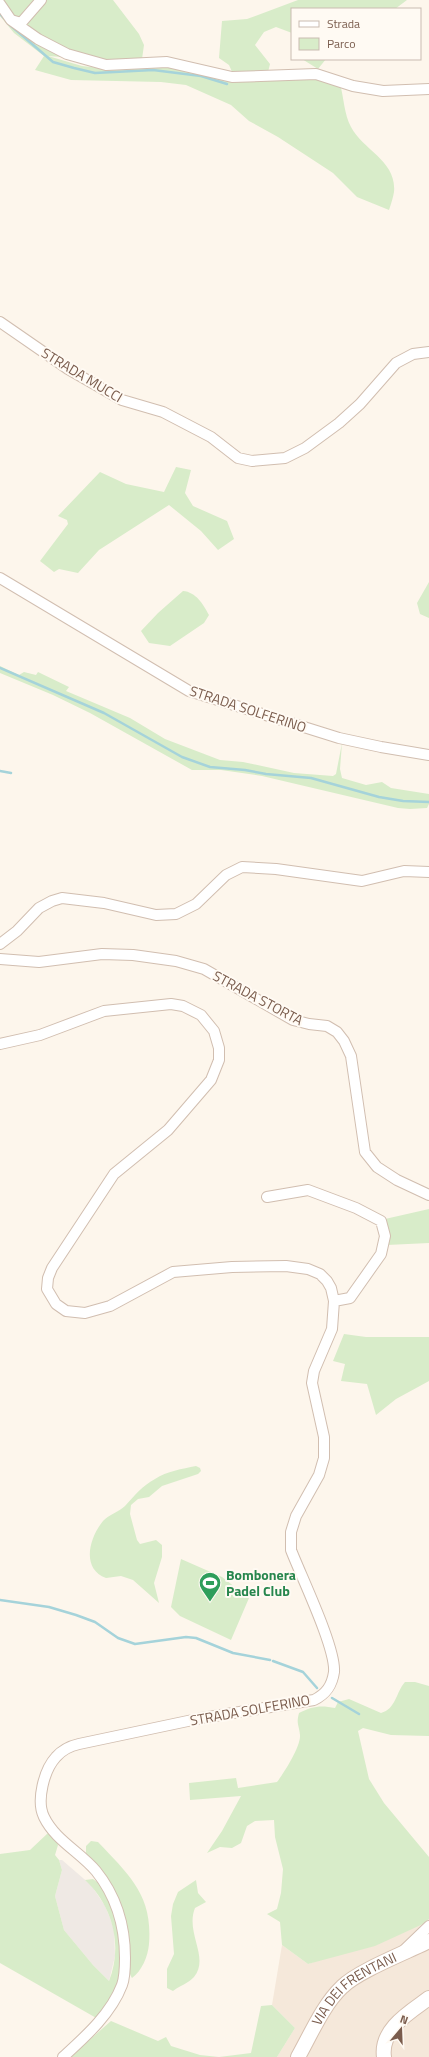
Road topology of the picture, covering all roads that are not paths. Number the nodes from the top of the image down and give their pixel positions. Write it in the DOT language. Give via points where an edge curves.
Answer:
graph roads {
  1 [pos="41,0"];
  2 [pos="0,4"];
  3 [pos="11,20"];
  4 [pos="429,89"];
  5 [pos="0,322"];
  6 [pos="429,352"];
  7 [pos="0,578"];
  8 [pos="429,755"];
  9 [pos="429,872"];
  10 [pos="0,944"];
  11 [pos="0,959"];
  12 [pos="0,1044"];
  13 [pos="429,1195"];
  14 [pos="267,1197"];
  15 [pos="334,1301"];
  16 [pos="429,1926"];
  17 [pos="429,1941"];
  18 [pos="399,1956"];
  19 [pos="429,1998"];
  20 [pos="63,2057"];
  21 [pos="298,2057"];
  22 [pos="384,2057"];
  1 -- 3 [label="street" via="21,23"];
  2 -- 3 [label="street"];
  3 -- 4 [label="street" via="38,39 67,54 106,65 167,62 232,77 316,74 353,86 383,91"];
  5 -- 6 [label="street, STRADA MUCCI" via="68,369 122,400 163,412 211,437 238,458 252,461 285,458 305,448 360,404 396,363 413,354"];
  7 -- 8 [label="street, STRADA SOLFERINO" via="189,692 339,738"];
  9 -- 10 [label="street" via="404,871 362,881 242,867 226,875 196,904 176,914 156,915 104,903 62,898 52,901 38,908"];
  11 -- 13 [label="street, STRADA STORTA" via="39,962 102,954 133,955 176,962 204,969 293,1020 327,1026 337,1032 351,1056 365,1152 377,1167"];
  12 -- 15 [label="street, STRADA SOLFERINO" via="40,1035 104,1011 171,1004 190,1008 201,1015 214,1031 219,1048 216,1070 211,1080 168,1130 114,1174 66,1246 48,1278 48,1289 56,1304 66,1311 85,1313 110,1306 173,1272 286,1266 298,1266 320,1274 332,1288"];
  14 -- 15 [label="street" via="308,1190 356,1208 381,1221 385,1236 381,1254 350,1298"];
  15 -- 20 [label="street, STRADA SOLFERINO" via="332,1329 314,1371 312,1383 324,1437 324,1458 319,1475 296,1516 290,1540 291,1550 333,1656 332,1680 328,1690 314,1700 202,1718 79,1744 66,1749 53,1761 45,1779 41,1798 44,1817 68,1847 96,1871 112,1895 121,1917 125,1943 125,1972 118,1994 104,2016"];
  16 -- 18 [label="street"];
  17 -- 18 [label="main road, VIA DEI FRENTANI"];
  18 -- 21 [label="main road, VIA DEI FRENTANI" via="343,1986 332,1998"];
  19 -- 22 [label="main road" via="403,2017 391,2030 385,2042"];
}
